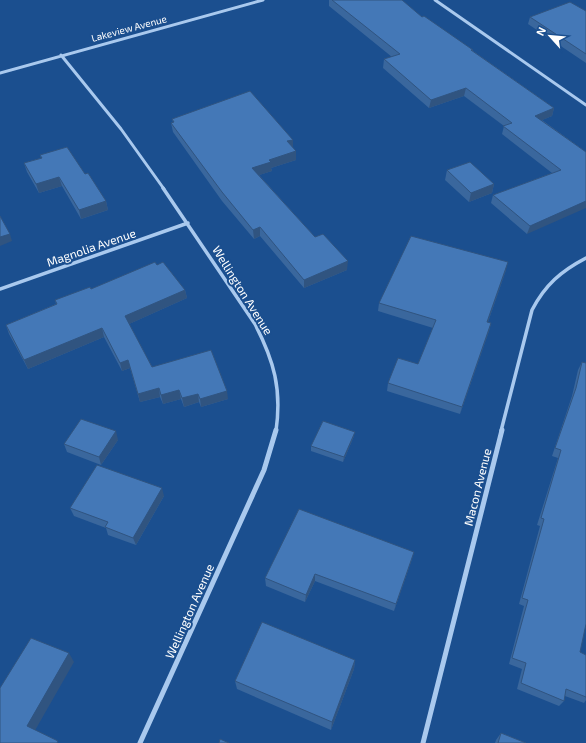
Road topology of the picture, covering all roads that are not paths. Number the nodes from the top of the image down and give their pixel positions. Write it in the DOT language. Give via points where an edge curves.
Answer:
graph roads {
  1 [pos="262,0"];
  2 [pos="434,0"];
  3 [pos="61,56"];
  4 [pos="0,73"];
  5 [pos="586,105"];
  6 [pos="188,223"];
  7 [pos="586,258"];
  8 [pos="0,289"];
  9 [pos="140,743"];
  10 [pos="423,743"];
  1 -- 3 [label="street, Lakeview Avenue"];
  2 -- 5 [label="street"];
  3 -- 4 [label="street, Lakeview Avenue"];
  3 -- 6 [label="street, Wellington Avenue" via="121,129"];
  6 -- 8 [label="street, Magnolia Avenue"];
  6 -- 9 [label="street, Wellington Avenue" via="264,340 274,369 280,400 279,416 264,470"];
  7 -- 10 [label="street, Macon Avenue" via="550,281 532,310"];
}
